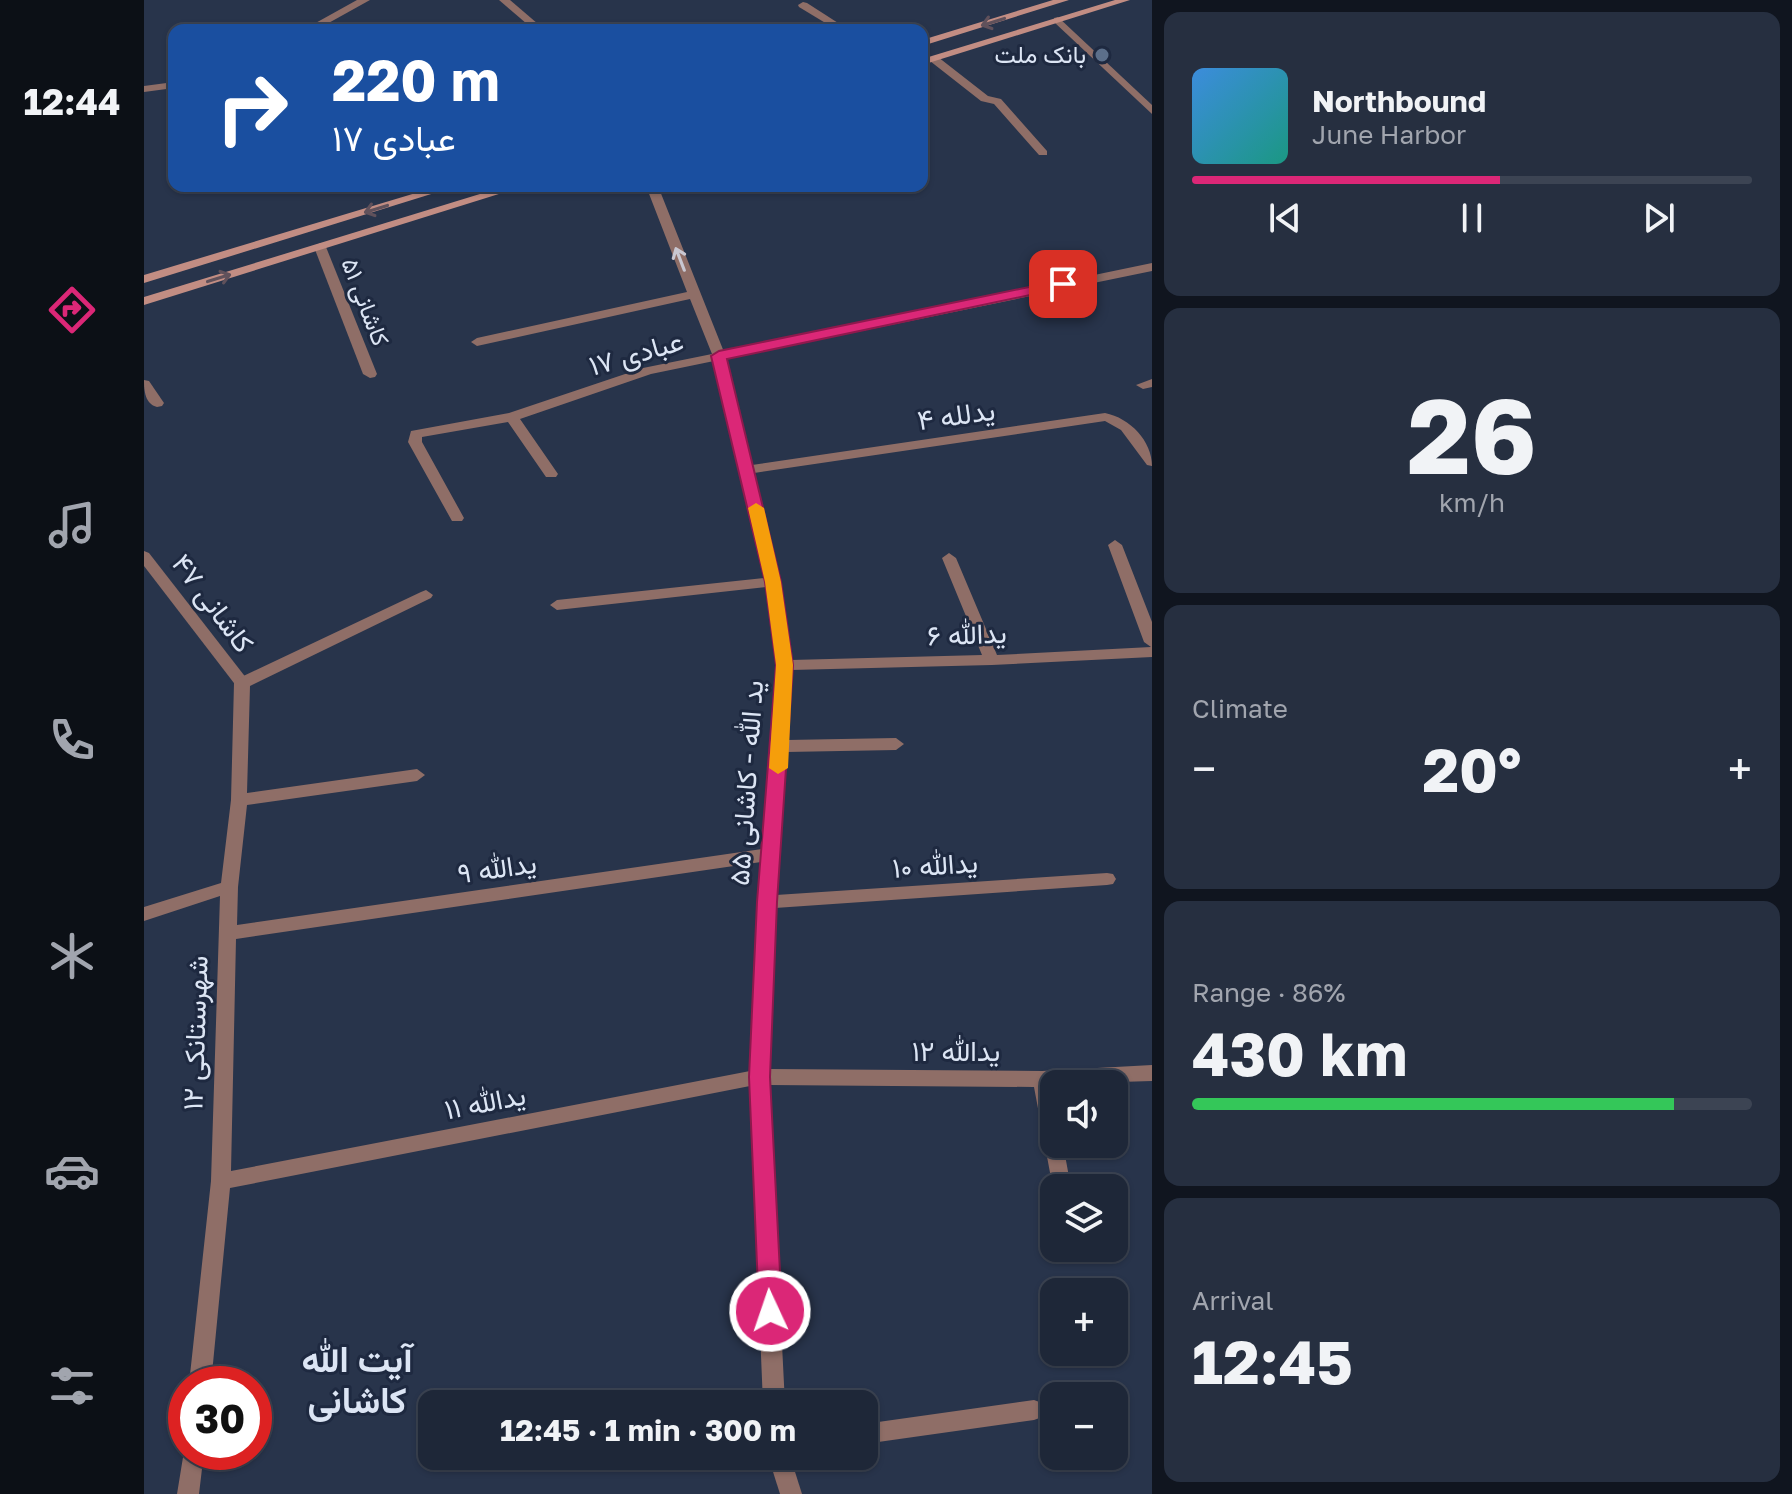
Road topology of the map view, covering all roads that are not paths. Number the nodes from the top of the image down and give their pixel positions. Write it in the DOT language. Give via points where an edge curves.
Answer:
graph roads {
  1 [pos="365,0"];
  2 [pos="504,0"];
  3 [pos="1064,0"];
  4 [pos="1125,0"];
  5 [pos="803,5"];
  6 [pos="1058,20"];
  7 [pos="319,24"];
  8 [pos="533,24"];
  9 [pos="834,24"];
  10 [pos="928,41"];
  11 [pos="928,60"];
  12 [pos="168,86"];
  13 [pos="144,89"];
  14 [pos="1152,111"];
  15 [pos="1043,153"];
  16 [pos="431,192"];
  17 [pos="499,192"];
  18 [pos="654,192"];
  19 [pos="320,247"];
  20 [pos="1152,267"];
  21 [pos="144,279"];
  22 [pos="694,294"];
  23 [pos="144,301"];
  24 [pos="477,342"];
  25 [pos="719,356"];
  26 [pos="370,374"];
  27 [pos="144,384"];
  28 [pos="157,403"];
  29 [pos="512,417"];
  30 [pos="1152,462"];
  31 [pos="747,470"];
  32 [pos="551,474"];
  33 [pos="457,518"];
  34 [pos="1115,545"];
  35 [pos="144,556"];
  36 [pos="949,558"];
  37 [pos="773,582"];
  38 [pos="426,595"];
  39 [pos="557,605"];
  40 [pos="1152,642"];
  41 [pos="1152,652"];
  42 [pos="992,660"];
  43 [pos="784,665"];
  44 [pos="242,683"];
  45 [pos="896,744"];
  46 [pos="780,746"];
  47 [pos="417,775"];
  48 [pos="239,800"];
  49 [pos="772,854"];
  50 [pos="1107,879"];
  51 [pos="229,887"];
  52 [pos="767,902"];
  53 [pos="144,914"];
  54 [pos="228,933"];
  55 [pos="1152,1073"];
  56 [pos="1128,1074"];
  57 [pos="759,1077"];
  58 [pos="1040,1079"];
  59 [pos="221,1181"];
  60 [pos="202,1366"];
  61 [pos="773,1390"];
  62 [pos="1034,1410"];
  63 [pos="878,1432"];
  64 [pos="191,1470"];
  65 [pos="783,1470"];
  66 [pos="188,1494"];
  67 [pos="791,1494"];
  1 -- 7 [label="street"];
  2 -- 8 [label="street"];
  3 -- 10 [label="main road, one-way"];
  4 -- 6 [label="main road"];
  5 -- 9 [label="street"];
  6 -- 11 [label="main road"];
  6 -- 14 [label="street"];
  11 -- 15 [label="street" via="985,99 997,101"];
  12 -- 13 [label="street"];
  16 -- 21 [label="main road, one-way"];
  17 -- 19 [label="main road"];
  22 -- 18 [label="street, ید الله - کاشانی ۵۵, one-way"];
  23 -- 19 [label="main road, one-way"];
  19 -- 26 [label="street, کاشانی ۵۱"];
  20 -- 25 [label="street, عبادی ۱۷"];
  22 -- 24 [label="street"];
  22 -- 25 [label="street, ید الله - کاشانی ۵۵"];
  25 -- 29 [label="street, عبادی ۱۷" via="648,371"];
  25 -- 31 [label="street, ید الله - کاشانی ۵۵"];
  27 -- 28 [label="street"];
  29 -- 32 [label="street"];
  29 -- 33 [label="street, عبادی ۱۷" via="416,434 415,442"];
  30 -- 31 [label="street, یدلله ۴" via="1122,424 1105,417"];
  31 -- 37 [label="street, ید الله - کاشانی ۵۵"];
  34 -- 40 [label="street"];
  35 -- 44 [label="street, کاشانی ۴۷"];
  36 -- 42 [label="street"];
  37 -- 39 [label="street"];
  37 -- 43 [label="street, ید الله - کاشانی ۵۵"];
  38 -- 44 [label="street"];
  41 -- 42 [label="street, یدالله ۶"];
  42 -- 43 [label="street, یدالله ۶"];
  43 -- 46 [label="street, ید الله - کاشانی ۵۵"];
  44 -- 48 [label="street, شهرستانکی ۱۲"];
  45 -- 46 [label="street"];
  46 -- 49 [label="street, ید الله - کاشانی ۵۵"];
  47 -- 48 [label="street"];
  48 -- 51 [label="street, شهرستانکی ۱۲"];
  49 -- 52 [label="street, ید الله - کاشانی ۵۵"];
  49 -- 54 [label="street, یدالله ۹"];
  50 -- 52 [label="street, یدالله ۱۰"];
  51 -- 53 [label="street"];
  51 -- 54 [label="street, شهرستانکی ۱۲"];
  52 -- 57 [label="street, ید الله - کاشانی ۵۵"];
  54 -- 59 [label="street, شهرستانکی ۱۲"];
  55 -- 56 [label="street, یدالله ۱۲"];
  57 -- 58 [label="street, یدالله ۱۲"];
  57 -- 59 [label="street, یدالله ۱۱"];
  57 -- 61 [label="street, ید الله - کاشانی ۵۵"];
  59 -- 60 [label="street, شهرستانکی ۱۲"];
  62 -- 63 [label="street"];
  64 -- 66 [label="street"];
  65 -- 67 [label="street"];
}
